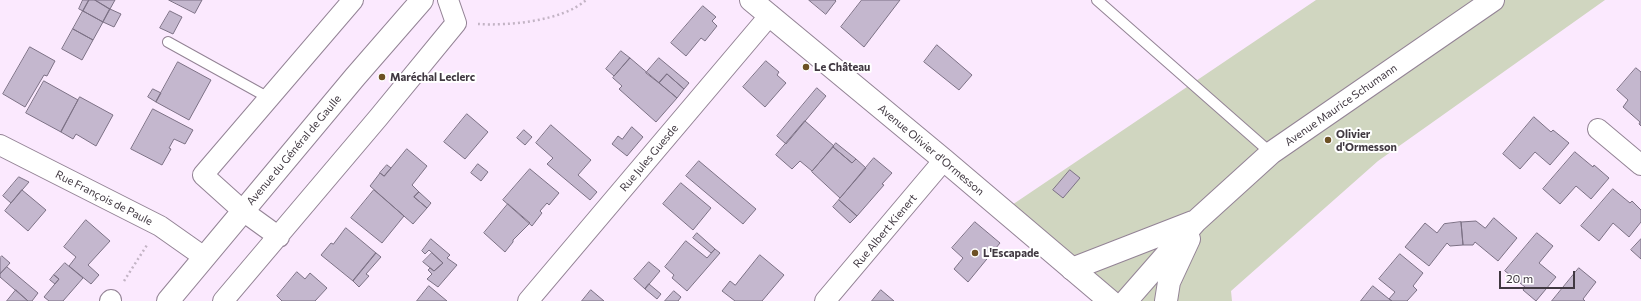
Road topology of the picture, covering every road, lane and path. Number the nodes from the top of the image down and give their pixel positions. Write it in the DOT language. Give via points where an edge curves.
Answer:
graph roads {
  1 [pos="353,0"];
  2 [pos="422,0"];
  3 [pos="448,0"];
  4 [pos="586,0"];
  5 [pos="751,0"];
  6 [pos="1097,0"];
  7 [pos="1493,0"];
  8 [pos="770,16"];
  9 [pos="456,22"];
  10 [pos="168,42"];
  11 [pos="269,98"];
  12 [pos="1598,129"];
  13 [pos="0,145"];
  14 [pos="1271,153"];
  15 [pos="944,160"];
  16 [pos="1641,165"];
  17 [pos="243,211"];
  18 [pos="1196,221"];
  19 [pos="160,226"];
  20 [pos="279,237"];
  21 [pos="204,257"];
  22 [pos="1072,269"];
  23 [pos="111,300"];
  24 [pos="168,301"];
  25 [pos="224,301"];
  26 [pos="528,301"];
  27 [pos="825,301"];
  28 [pos="1110,301"];
  29 [pos="1126,301"];
  30 [pos="1166,301"];
  1 -- 11 [label="street"];
  2 -- 17 [label="street, Avenue du Général de Gaulle"];
  3 -- 9 [label="street"];
  4 -- 9 [label="path" via="578,7 541,20 491,25"];
  5 -- 8 [label="street, Avenue Olivier d'Ormesson"];
  6 -- 14 [label="lane"];
  7 -- 14 [label="street, Avenue Maurice Schumann"];
  8 -- 15 [label="street, Avenue Olivier d'Ormesson"];
  8 -- 26 [label="street, Rue Jules Guesde"];
  9 -- 20 [label="street"];
  10 -- 11 [label="lane"];
  11 -- 17 [label="street" via="203,175"];
  12 -- 16 [label="street"];
  13 -- 19 [label="street, Rue François de Paule"];
  14 -- 18 [label="street, Avenue Maurice Schumann"];
  15 -- 22 [label="street, Avenue Olivier d'Ormesson"];
  15 -- 27 [label="street, Rue Albert Kienert"];
  17 -- 20 [label="street"];
  17 -- 21 [label="street, Avenue du Général de Gaulle"];
  18 -- 22 [label="street, Avenue Maurice Schumann"];
  18 -- 29 [label="street, Avenue Maurice Schumann"];
  18 -- 30 [label="street, Avenue Maurice Schumann" via="1169,282"];
  19 -- 21 [label="street, Rue François de Paule"];
  19 -- 23 [label="path"];
  20 -- 25 [label="street"];
  21 -- 24 [label="street, Avenue du Général de Gaulle"];
  22 -- 28 [label="street, Avenue Olivier d'Ormesson"];
}
